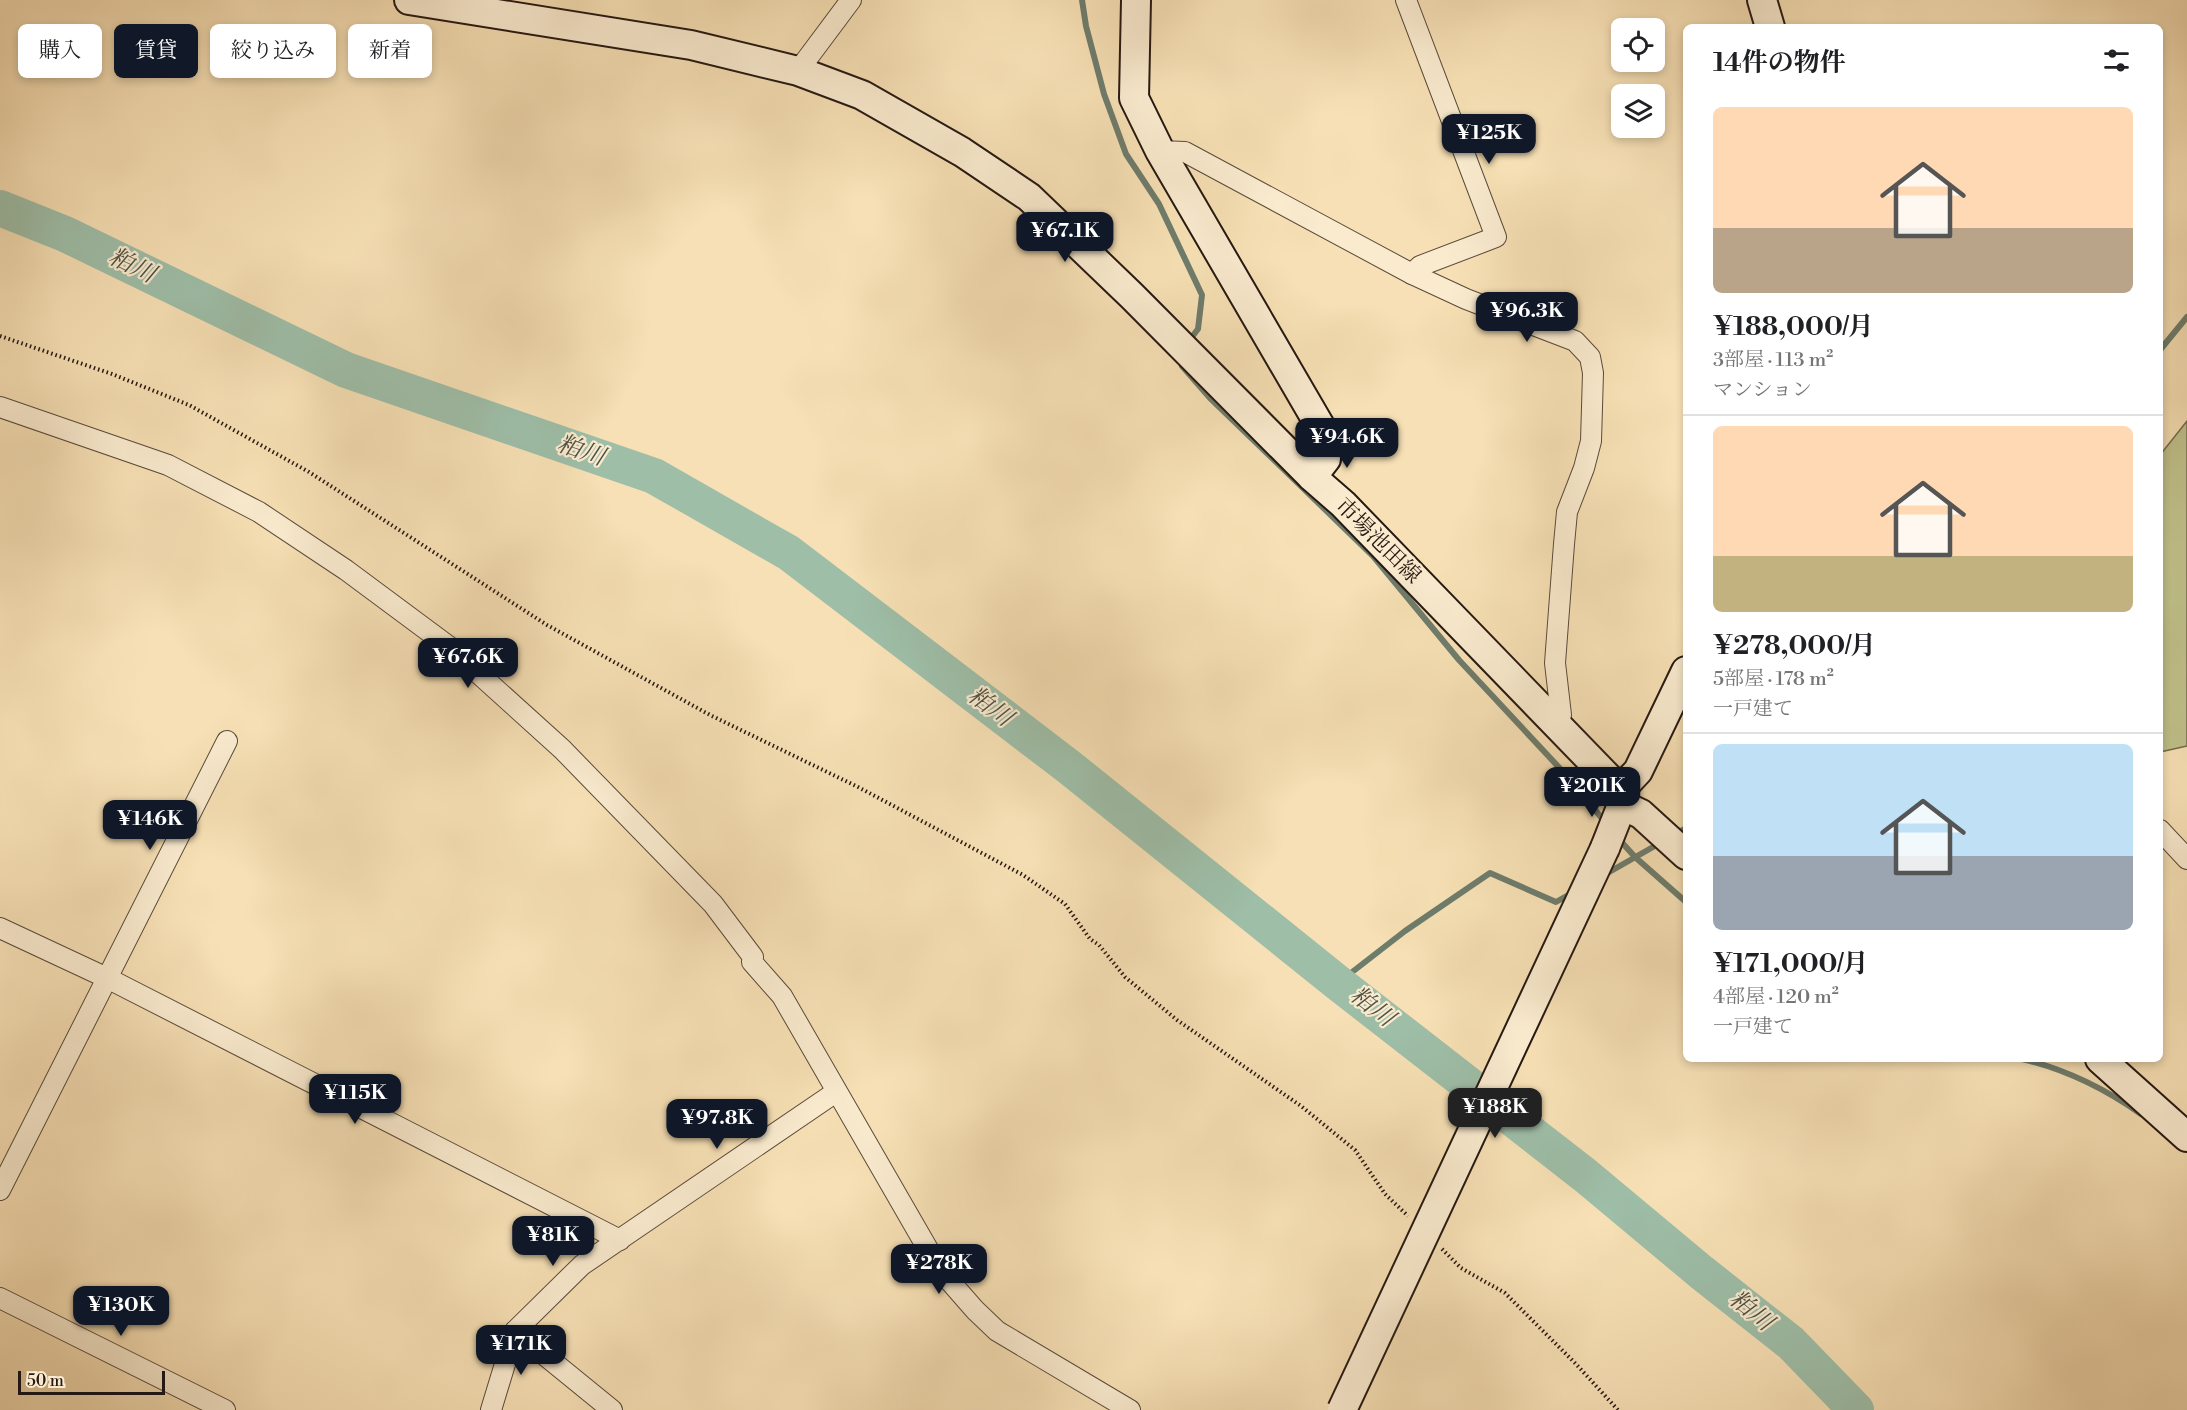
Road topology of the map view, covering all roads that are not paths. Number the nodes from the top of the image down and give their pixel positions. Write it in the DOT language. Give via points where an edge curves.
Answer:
graph roads {
  1 [pos="409,0"];
  2 [pos="851,0"];
  3 [pos="1136,0"];
  4 [pos="1406,0"];
  5 [pos="1762,0"];
  6 [pos="1769,24"];
  7 [pos="798,71"];
  8 [pos="1160,151"];
  9 [pos="1412,274"];
  10 [pos="0,407"];
  11 [pos="1312,477"];
  12 [pos="1683,677"];
  13 [pos="1557,724"];
  14 [pos="227,741"];
  15 [pos="1621,798"];
  16 [pos="2163,833"];
  17 [pos="1683,852"];
  18 [pos="2187,859"];
  19 [pos="0,928"];
  20 [pos="107,978"];
  21 [pos="2103,1062"];
  22 [pos="836,1092"];
  23 [pos="2187,1137"];
  24 [pos="0,1190"];
  25 [pos="620,1240"];
  26 [pos="0,1298"];
  27 [pos="515,1330"];
  28 [pos="225,1410"];
  29 [pos="491,1410"];
  30 [pos="612,1410"];
  31 [pos="1130,1410"];
  32 [pos="1342,1410"];
  1 -- 7 [label="street, 市場池田線" via="690,45"];
  2 -- 7 [label="street"];
  3 -- 8 [label="street" via="1134,98"];
  4 -- 9 [label="street" via="1496,237 1420,266"];
  5 -- 6 [label="street"];
  7 -- 11 [label="street, 市場池田線" via="862,95 962,152 1029,197"];
  8 -- 9 [label="street" via="1185,152"];
  8 -- 11 [label="street" via="1323,431 1326,459"];
  9 -- 13 [label="street" via="1575,341 1590,357 1591,441 1567,512 1564,544 1555,663 1561,715"];
  10 -- 22 [label="street" via="168,465 259,512 447,645 562,749 713,904 753,957 752,962 782,996"];
  11 -- 13 [label="street, 市場池田線"];
  12 -- 15 [label="street"];
  13 -- 15 [label="street, 市場池田線"];
  14 -- 20 [label="street"];
  15 -- 17 [label="street, 市場池田線"];
  15 -- 32 [label="street, bridge" via="1605,848"];
  16 -- 18 [label="street"];
  19 -- 20 [label="street"];
  20 -- 24 [label="street"];
  20 -- 25 [label="street"];
  21 -- 23 [label="street"];
  22 -- 25 [label="street"];
  22 -- 31 [label="street" via="940,1270 975,1310 997,1331"];
  25 -- 27 [label="street" via="582,1265"];
  26 -- 28 [label="street"];
  27 -- 29 [label="street"];
  27 -- 30 [label="street"];
}
